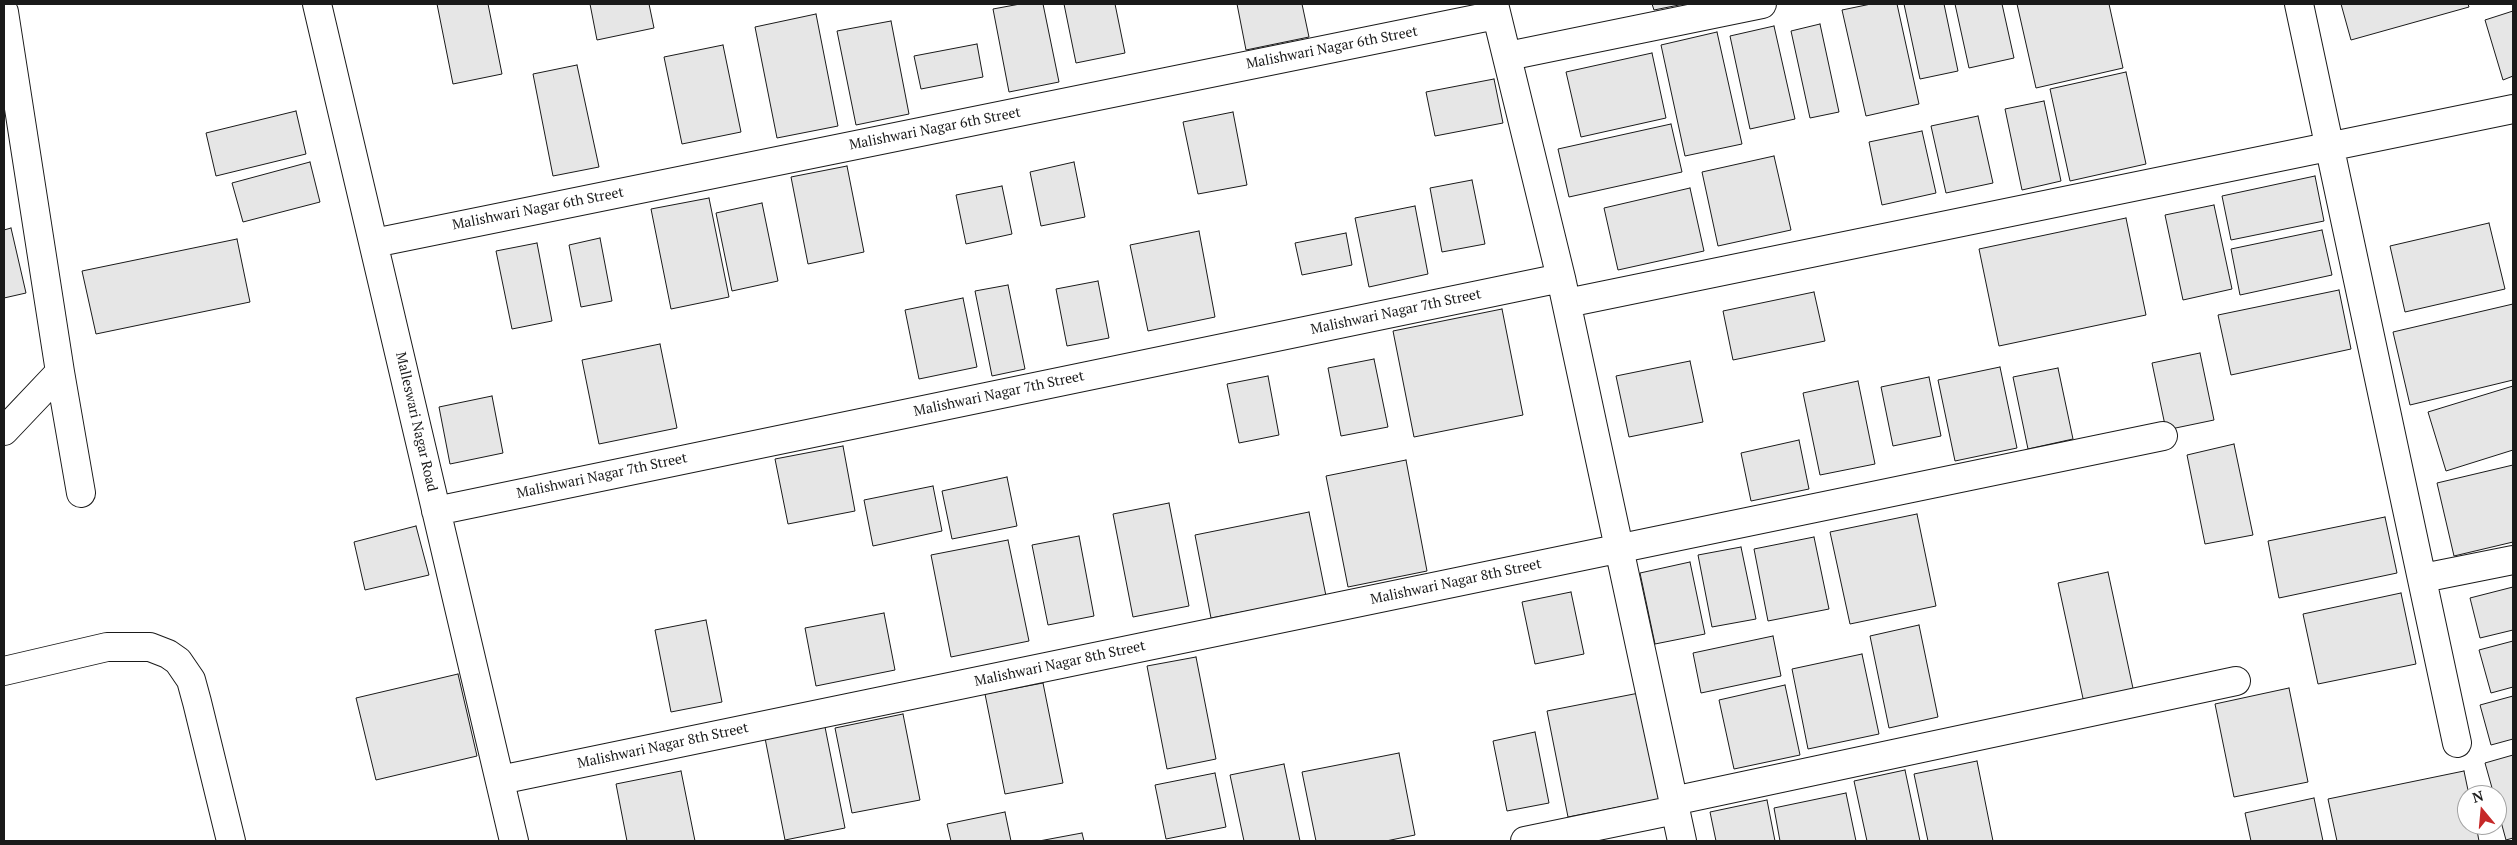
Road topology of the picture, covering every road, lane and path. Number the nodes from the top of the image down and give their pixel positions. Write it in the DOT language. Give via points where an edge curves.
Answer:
graph roads {
  1 [pos="317,4"];
  2 [pos="1762,4"];
  3 [pos="2299,4"];
  4 [pos="1495,9"];
  5 [pos="4,12"];
  6 [pos="1508,56"];
  7 [pos="2513,109"];
  8 [pos="2329,147"];
  9 [pos="374,243"];
  10 [pos="1564,290"];
  11 [pos="60,372"];
  12 [pos="4,431"];
  13 [pos="2163,436"];
  14 [pos="81,493"];
  15 [pos="436,510"];
  16 [pos="1620,548"];
  17 [pos="2513,560"];
  18 [pos="2423,578"];
  19 [pos="4,671"];
  20 [pos="2236,681"];
  21 [pos="2457,743"];
  22 [pos="500,780"];
  23 [pos="1674,806"];
  24 [pos="231,841"];
  25 [pos="514,841"];
  26 [pos="1525,841"];
  27 [pos="1682,841"];
  1 -- 9 [label="street, Malleswari Nagar Road"];
  2 -- 6 [label="street"];
  3 -- 8 [label="street"];
  4 -- 6 [label="street"];
  4 -- 9 [label="street, Malishwari Nagar 6th Street"];
  5 -- 11 [label="street"];
  6 -- 10 [label="street"];
  7 -- 8 [label="street, Malishwari Nagar 7th Street"];
  8 -- 10 [label="street, Malishwari Nagar 7th Street"];
  8 -- 18 [label="street"];
  9 -- 15 [label="street, Malleswari Nagar Road"];
  10 -- 15 [label="street, Malishwari Nagar 7th Street"];
  10 -- 16 [label="street"];
  11 -- 12 [label="street"];
  11 -- 14 [label="street"];
  13 -- 16 [label="street, Malishwari Nagar 8th Street"];
  15 -- 22 [label="street, Malleswari Nagar Road"];
  16 -- 22 [label="street, Malishwari Nagar 8th Street"];
  16 -- 23 [label="street"];
  17 -- 18 [label="street"];
  18 -- 21 [label="street"];
  19 -- 24 [label="street" via="107,647 150,647 178,661 191,680 198,702"];
  20 -- 23 [label="street"];
  22 -- 25 [label="street, Malleswari Nagar Road"];
  23 -- 26 [label="street"];
  23 -- 27 [label="street"];
}
